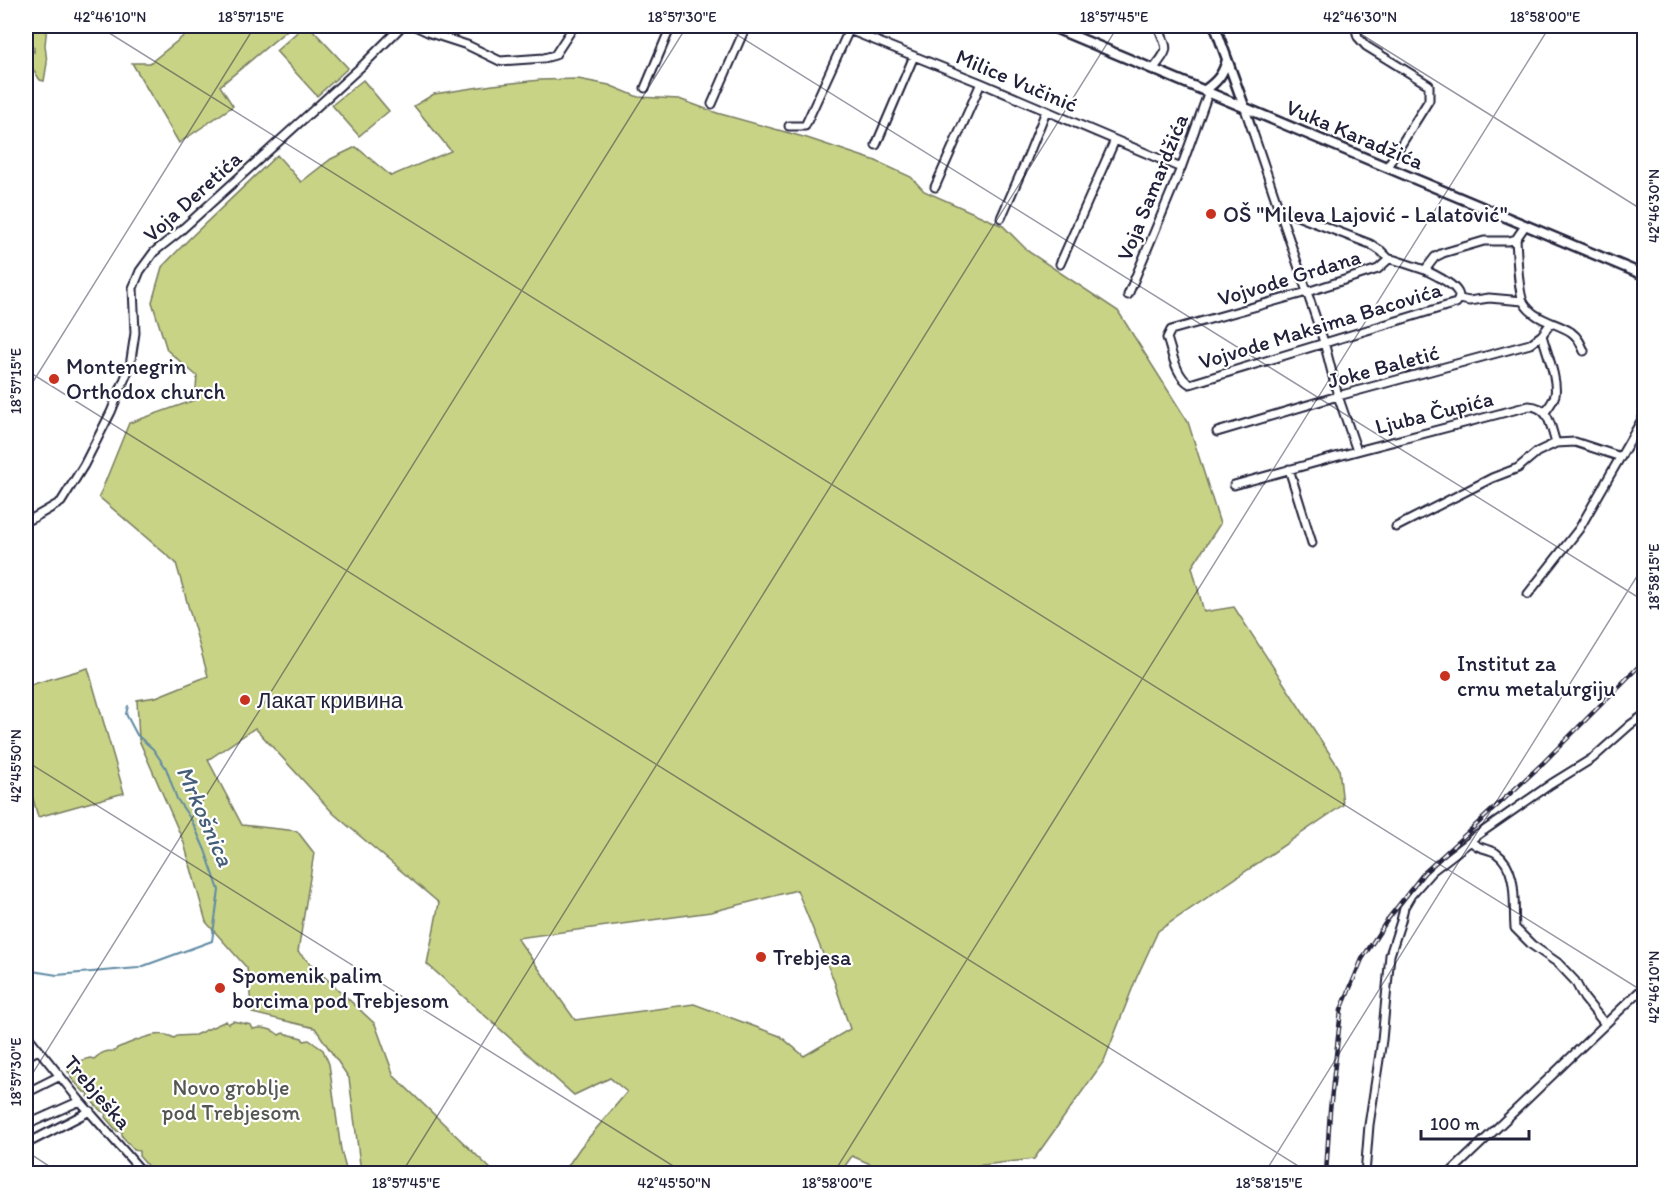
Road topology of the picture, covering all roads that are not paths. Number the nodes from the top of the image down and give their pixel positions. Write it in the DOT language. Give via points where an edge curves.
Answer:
graph roads {
  1 [pos="402,26"];
  2 [pos="415,26"];
  3 [pos="574,26"];
  4 [pos="671,26"];
  5 [pos="746,26"];
  6 [pos="839,26"];
  7 [pos="1050,26"];
  8 [pos="1158,26"];
  9 [pos="1215,26"];
  10 [pos="1355,26"];
  11 [pos="850,28"];
  12 [pos="914,57"];
  13 [pos="1227,59"];
  14 [pos="1154,68"];
  15 [pos="981,83"];
  16 [pos="645,88"];
  17 [pos="1207,90"];
  18 [pos="712,104"];
  19 [pos="1244,106"];
  20 [pos="1046,111"];
  21 [pos="789,126"];
  22 [pos="1115,140"];
  23 [pos="876,145"];
  24 [pos="1387,167"];
  25 [pos="1181,168"];
  26 [pos="935,187"];
  27 [pos="1279,209"];
  28 [pos="1001,218"];
  29 [pos="1525,226"];
  30 [pos="1516,239"];
  31 [pos="1389,259"];
  32 [pos="1060,264"];
  33 [pos="1425,270"];
  34 [pos="1644,276"];
  35 [pos="1307,292"];
  36 [pos="1128,295"];
  37 [pos="1459,299"];
  38 [pos="1523,301"];
  39 [pos="1550,324"];
  40 [pos="1542,335"];
  41 [pos="1324,342"];
  42 [pos="1584,351"];
  43 [pos="1190,384"];
  44 [pos="1338,396"];
  45 [pos="1545,412"];
  46 [pos="1644,416"];
  47 [pos="1217,432"];
  48 [pos="1556,443"];
  49 [pos="1357,451"];
  50 [pos="1621,457"];
  51 [pos="1289,470"];
  52 [pos="1234,485"];
  53 [pos="26,521"];
  54 [pos="1396,527"];
  55 [pos="1312,543"];
  56 [pos="1528,594"];
  57 [pos="1644,715"];
  58 [pos="1471,842"];
  59 [pos="1644,987"];
  60 [pos="1605,1024"];
  61 [pos="26,1034"];
  62 [pos="38,1050"];
  63 [pos="26,1057"];
  64 [pos="60,1076"];
  65 [pos="26,1093"];
  66 [pos="80,1101"];
  67 [pos="90,1111"];
  68 [pos="26,1125"];
  69 [pos="26,1144"];
  70 [pos="144,1173"];
  71 [pos="1365,1173"];
  72 [pos="1449,1173"];
  1 -- 53 [label="street, Voja Deretića" via="154,252 133,288 135,333 130,366 111,412 61,502"];
  2 -- 3 [label="street" via="500,61 555,55"];
  4 -- 16 [label="street"];
  5 -- 18 [label="street"];
  6 -- 11 [label="street, Milice Vučinić"];
  7 -- 14 [label="street, Vuka Karadžića"];
  8 -- 14 [label="street" via="1167,49"];
  9 -- 13 [label="street"];
  10 -- 24 [label="street" via="1366,46 1429,86 1429,100"];
  11 -- 12 [label="street, Milice Vučinić"];
  11 -- 21 [label="street" via="805,126"];
  12 -- 15 [label="street, Milice Vučinić"];
  12 -- 23 [label="street"];
  13 -- 17 [label="street" via="1221,77"];
  13 -- 19 [label="street"];
  14 -- 17 [label="street, Vuka Karadžića"];
  15 -- 20 [label="street, Milice Vučinić"];
  15 -- 26 [label="street"];
  17 -- 19 [label="street, Vuka Karadžića"];
  17 -- 25 [label="street, Voja Samardžića"];
  19 -- 24 [label="street, Vuka Karadžića"];
  19 -- 27 [label="street"];
  20 -- 22 [label="street, Milice Vučinić"];
  20 -- 28 [label="street"];
  22 -- 25 [label="street, Milice Vučinić"];
  22 -- 32 [label="street"];
  24 -- 29 [label="street, Vuka Karadžića"];
  25 -- 36 [label="street, Voja Samardžića"];
  27 -- 31 [label="street" via="1370,244"];
  27 -- 35 [label="street"];
  29 -- 30 [label="street"];
  29 -- 34 [label="street, Vuka Karadžića"];
  30 -- 33 [label="street" via="1484,241 1443,253"];
  30 -- 38 [label="street"];
  31 -- 33 [label="street, Vojvode Grdana"];
  31 -- 35 [label="street, Vojvode Grdana" via="1378,269"];
  33 -- 37 [label="street, Vojvode Grdana" via="1450,284"];
  35 -- 41 [label="street"];
  35 -- 43 [label="street, Vojvode Grdana" via="1171,330 1167,338 1179,373"];
  37 -- 38 [label="street, Vojvode Maksima Bacovića"];
  37 -- 41 [label="street, Vojvode Maksima Bacovića"];
  38 -- 39 [label="street"];
  39 -- 40 [label="street, Joke Baletić"];
  39 -- 42 [label="street" via="1571,332"];
  40 -- 44 [label="street, Joke Baletić" via="1530,344"];
  40 -- 45 [label="street" via="1556,384 1553,401"];
  41 -- 43 [label="street, Vojvode Maksima Bacovića"];
  41 -- 44 [label="street"];
  44 -- 47 [label="street, Joke Baletić"];
  44 -- 49 [label="street"];
  45 -- 48 [label="street"];
  45 -- 49 [label="street, Ljuba Čupića" via="1529,406"];
  46 -- 50 [label="street"];
  48 -- 50 [label="street" via="1575,442"];
  48 -- 54 [label="street" via="1518,468"];
  49 -- 51 [label="street, Ljuba Čupića"];
  50 -- 56 [label="street" via="1579,529"];
  51 -- 52 [label="street, Ljuba Čupića"];
  51 -- 55 [label="street"];
  57 -- 58 [label="street" via="1593,758"];
  58 -- 60 [label="street" via="1505,860 1511,876 1515,928 1575,981"];
  58 -- 71 [label="street" via="1432,871 1404,907 1390,955"];
  59 -- 60 [label="street"];
  60 -- 72 [label="street"];
  61 -- 62 [label="street, Trebješka"];
  62 -- 63 [label="street"];
  62 -- 64 [label="street, Trebješka"];
  64 -- 65 [label="street"];
  64 -- 66 [label="street, Trebješka"];
  66 -- 67 [label="street, Trebješka"];
  66 -- 68 [label="street"];
  67 -- 69 [label="street"];
  67 -- 70 [label="street, Trebješka"];
}
